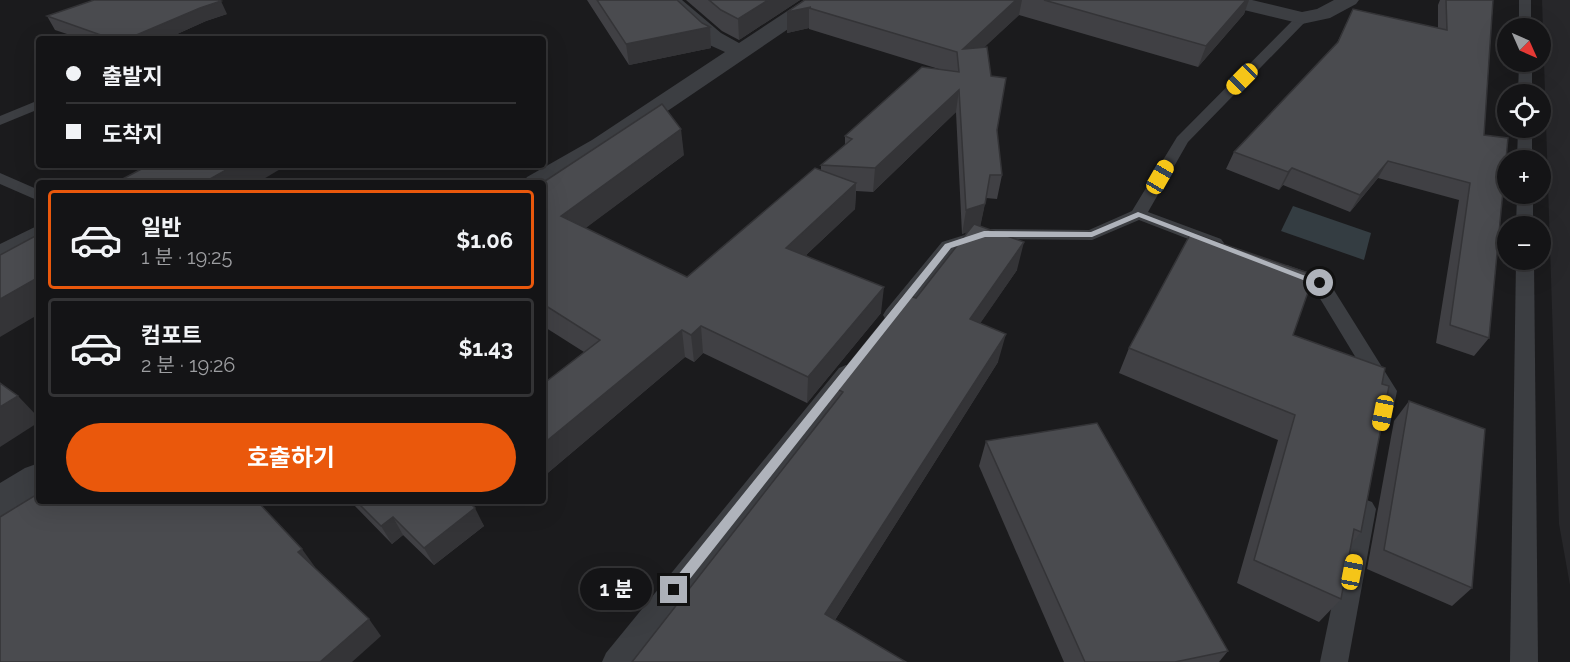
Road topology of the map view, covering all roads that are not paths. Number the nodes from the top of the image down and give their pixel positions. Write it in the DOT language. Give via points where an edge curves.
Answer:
graph roads {
  1 [pos="670,0"];
  2 [pos="818,0"];
  3 [pos="1226,0"];
  4 [pos="1349,0"];
  5 [pos="1525,0"];
  6 [pos="1302,18"];
  7 [pos="1525,18"];
  8 [pos="741,52"];
  9 [pos="36,105"];
  10 [pos="0,121"];
  11 [pos="0,178"];
  12 [pos="542,180"];
  13 [pos="36,195"];
  14 [pos="1138,214"];
  15 [pos="36,232"];
  16 [pos="0,251"];
  17 [pos="1234,251"];
  18 [pos="1266,263"];
  19 [pos="1525,270"];
  20 [pos="882,329"];
  21 [pos="860,357"];
  22 [pos="1381,425"];
  23 [pos="36,481"];
  24 [pos="1367,492"];
  25 [pos="0,503"];
  26 [pos="616,662"];
  27 [pos="1334,662"];
  28 [pos="1524,662"];
  1 -- 8 [label="street" via="713,38"];
  2 -- 8 [label="street"];
  3 -- 6 [label="street"];
  4 -- 6 [label="street" via="1323,14"];
  5 -- 7 [label="lane"];
  6 -- 14 [label="lane" via="1182,140"];
  8 -- 12 [label="street"];
  9 -- 10 [label="lane"];
  11 -- 13 [label="lane"];
  14 -- 17 [label="lane"];
  14 -- 20 [label="lane" via="1092,235 984,234 948,246"];
  15 -- 16 [label="lane"];
  18 -- 22 [label="lane" via="1320,283 1387,391"];
  19 -- 28 [label="lane"];
  21 -- 26 [label="lane"];
  23 -- 25 [label="street"];
  24 -- 27 [label="lane"];
}
